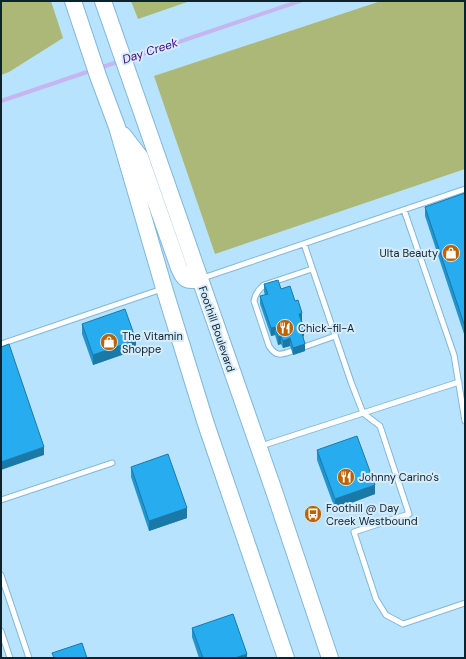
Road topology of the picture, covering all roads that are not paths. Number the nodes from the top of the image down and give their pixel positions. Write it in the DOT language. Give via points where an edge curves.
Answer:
graph roads {
  1 [pos="73,1"];
  2 [pos="103,1"];
  3 [pos="117,127"];
  4 [pos="465,189"];
  5 [pos="404,210"];
  6 [pos="304,244"];
  7 [pos="312,269"];
  8 [pos="200,279"];
  9 [pos="164,288"];
  10 [pos="335,336"];
  11 [pos="1,344"];
  12 [pos="304,347"];
  13 [pos="292,351"];
  14 [pos="459,382"];
  15 [pos="363,413"];
  16 [pos="465,421"];
  17 [pos="258,447"];
  18 [pos="112,463"];
  19 [pos="1,500"];
  20 [pos="1,575"];
  21 [pos="3,586"];
  22 [pos="465,603"];
  23 [pos="1,631"];
  24 [pos="328,652"];
  25 [pos="10,658"];
  26 [pos="29,658"];
  27 [pos="286,658"];
  28 [pos="339,658"];
  1 -- 3 [label="main road"];
  2 -- 8 [label="main road, Foothill Boulevard"];
  3 -- 8 [label="main road" via="140,157 183,276 189,280"];
  3 -- 9 [label="main road"];
  4 -- 5 [label="lane"];
  5 -- 6 [label="lane"];
  5 -- 14 [label="lane" via="454,355"];
  6 -- 7 [label="lane"];
  6 -- 8 [label="lane"];
  7 -- 10 [label="lane"];
  7 -- 13 [label="lane" via="264,285 255,296 254,301 272,351 277,354"];
  8 -- 17 [label="main road, Foothill Boulevard"];
  9 -- 11 [label="lane"];
  9 -- 27 [label="main road" via="211,437"];
  10 -- 12 [label="lane"];
  10 -- 15 [label="lane"];
  14 -- 15 [label="lane"];
  14 -- 16 [label="lane"];
  15 -- 17 [label="lane"];
  15 -- 22 [label="lane" via="380,426 409,514 354,532 376,599 386,615 403,624"];
  17 -- 24 [label="main road, Foothill Boulevard"];
  18 -- 19 [label="lane"];
  20 -- 21 [label="lane"];
  21 -- 26 [label="lane"];
  23 -- 25 [label="lane"];
  24 -- 28 [label="main road"];
}
